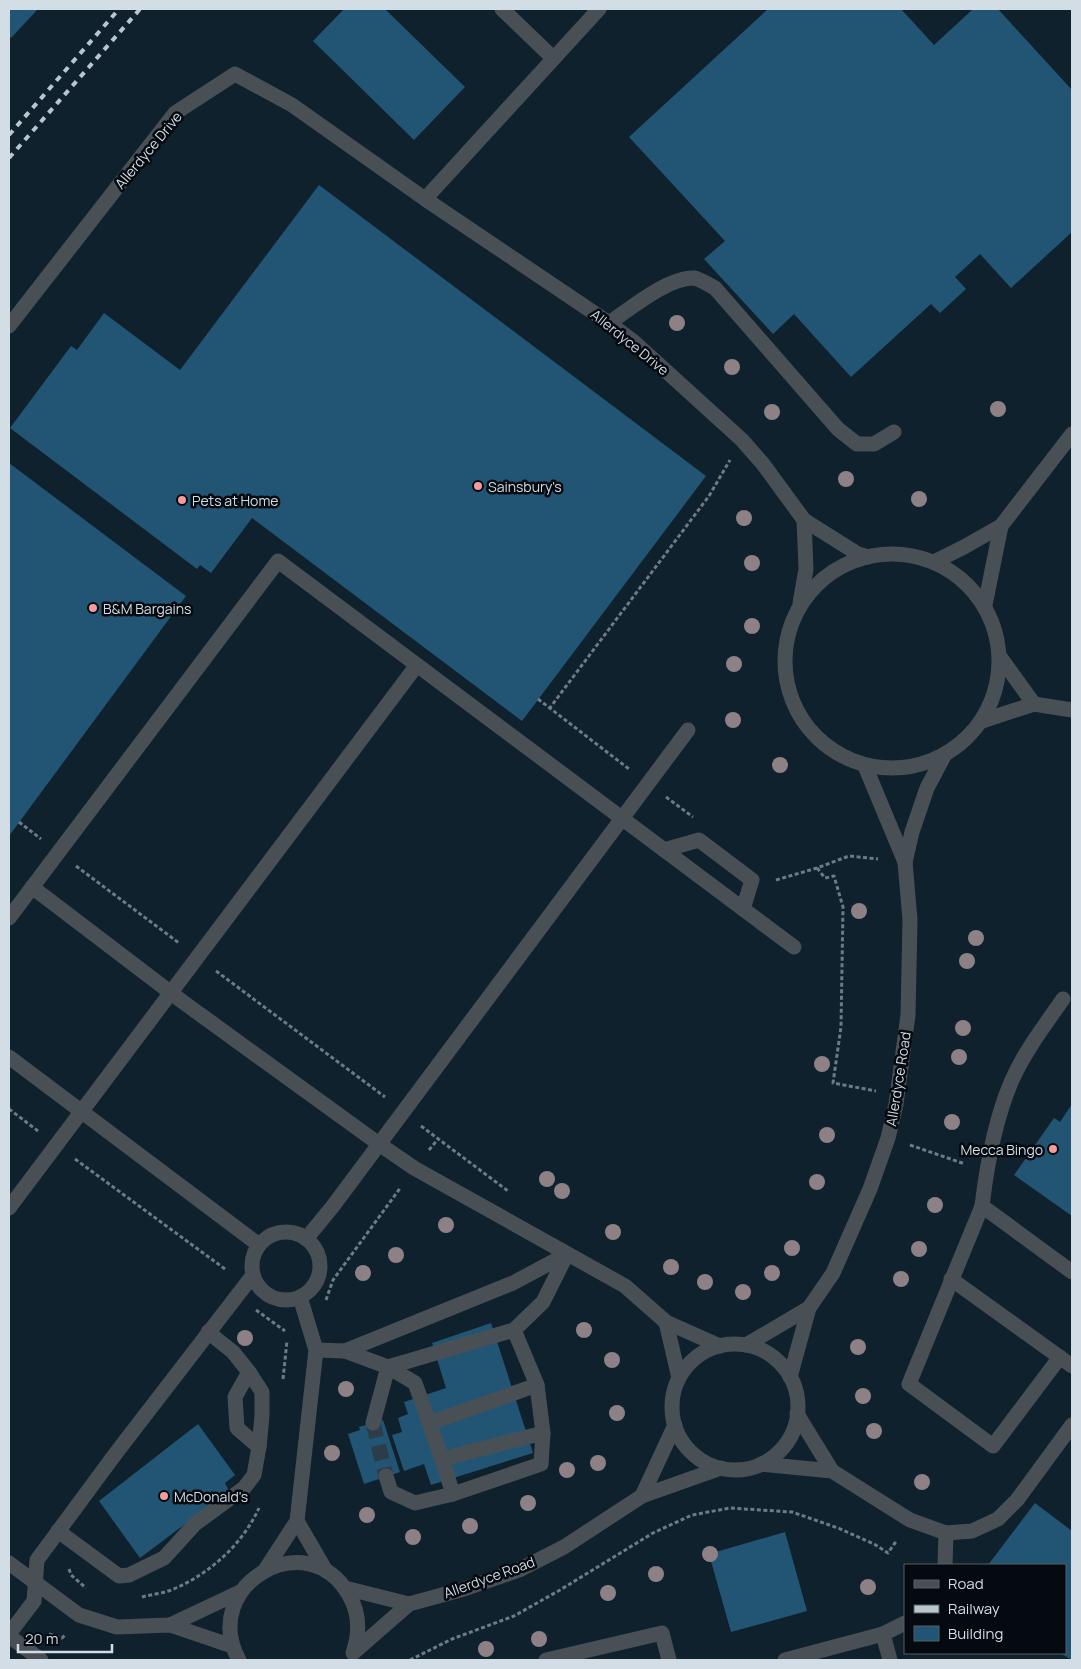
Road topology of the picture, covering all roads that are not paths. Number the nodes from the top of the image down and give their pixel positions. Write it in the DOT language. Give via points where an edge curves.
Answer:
graph roads {
  1 [pos="502,9"];
  2 [pos="599,9"];
  3 [pos="553,58"];
  4 [pos="426,199"];
  5 [pos="609,323"];
  6 [pos="9,326"];
  7 [pos="894,432"];
  8 [pos="1072,434"];
  9 [pos="804,520"];
  10 [pos="1001,526"];
  11 [pos="868,557"];
  12 [pos="934,562"];
  13 [pos="984,605"];
  14 [pos="799,608"];
  15 [pos="1000,656"];
  16 [pos="417,665"];
  17 [pos="1034,704"];
  18 [pos="1072,710"];
  19 [pos="982,721"];
  20 [pos="688,730"];
  21 [pos="944,756"];
  22 [pos="866,766"];
  23 [pos="622,819"];
  24 [pos="664,850"];
  25 [pos="905,862"];
  26 [pos="32,887"];
  27 [pos="743,909"];
  28 [pos="9,918"];
  29 [pos="794,947"];
  30 [pos="171,993"];
  31 [pos="1063,999"];
  32 [pos="9,1057"];
  33 [pos="82,1112"];
  34 [pos="379,1144"];
  35 [pos="982,1206"];
  36 [pos="9,1208"];
  37 [pos="306,1239"];
  38 [pos="259,1245"];
  39 [pos="567,1254"];
  40 [pos="1072,1272"];
  41 [pos="253,1275"];
  42 [pos="951,1279"];
  43 [pos="302,1303"];
  44 [pos="809,1308"];
  45 [pos="666,1322"];
  46 [pos="514,1330"];
  47 [pos="208,1332"];
  48 [pos="746,1345"];
  49 [pos="720,1346"];
  50 [pos="316,1350"];
  51 [pos="344,1351"];
  52 [pos="1066,1361"];
  53 [pos="388,1367"];
  54 [pos="249,1372"];
  55 [pos="790,1377"];
  56 [pos="679,1378"];
  57 [pos="537,1385"];
  58 [pos="797,1414"];
  59 [pos="373,1423"];
  60 [pos="430,1424"];
  61 [pos="675,1425"];
  62 [pos="1072,1425"];
  63 [pos="544,1432"];
  64 [pos="259,1447"];
  65 [pos="442,1459"];
  66 [pos="761,1464"];
  67 [pos="721,1468"];
  68 [pos="832,1471"];
  69 [pos="386,1476"];
  70 [pos="453,1494"];
  71 [pos="642,1496"];
  72 [pos="297,1521"];
  73 [pos="58,1531"];
  74 [pos="946,1533"];
  75 [pos="9,1562"];
  76 [pos="945,1564"];
  77 [pos="265,1570"];
  78 [pos="326,1571"];
  79 [pos="35,1583"];
  80 [pos="346,1588"];
  81 [pos="240,1592"];
  82 [pos="409,1604"];
  83 [pos="904,1624"];
  84 [pos="170,1625"];
  85 [pos="883,1634"];
  86 [pos="9,1635"];
  87 [pos="232,1646"];
  88 [pos="351,1656"];
  89 [pos="41,1660"];
  90 [pos="239,1660"];
  91 [pos="546,1660"];
  92 [pos="669,1660"];
  93 [pos="785,1660"];
  94 [pos="890,1660"];
  1 -- 3 [label="street"];
  2 -- 3 [label="street"];
  3 -- 4 [label="street"];
  4 -- 5 [label="street, Allerdyce Drive"];
  4 -- 6 [label="street, Allerdyce Drive" via="292,105 235,74 175,114"];
  5 -- 7 [label="street" via="672,282 694,278 714,288 838,428 857,444 874,444"];
  5 -- 9 [label="street, Allerdyce Drive" via="742,440"];
  8 -- 10 [label="street"];
  9 -- 11 [label="street, Allerdyce Drive"];
  9 -- 14 [label="street" via="806,569"];
  10 -- 12 [label="street"];
  10 -- 13 [label="street"];
  11 -- 12 [label="street, Allerdyce Road" via="902,554"];
  11 -- 14 [label="street, Allerdyce Road" via="851,562 822,580"];
  12 -- 13 [label="street, Allerdyce Road" via="958,575"];
  13 -- 15 [label="street, Allerdyce Road" via="998,639"];
  14 -- 22 [label="street, Allerdyce Road" via="785,649 789,693 810,731 845,758"];
  15 -- 17 [label="street"];
  15 -- 19 [label="street, Allerdyce Road" via="992,701"];
  16 -- 23 [label="street"];
  16 -- 26 [label="street" via="278,561"];
  16 -- 30 [label="street"];
  17 -- 18 [label="street"];
  17 -- 19 [label="street"];
  19 -- 21 [label="street, Allerdyce Road"];
  20 -- 23 [label="street"];
  21 -- 22 [label="street, Allerdyce Road" via="914,767"];
  21 -- 25 [label="street, Allerdyce Road" via="927,788"];
  22 -- 25 [label="street, Allerdyce Road"];
  23 -- 24 [label="street"];
  23 -- 34 [label="street"];
  24 -- 27 [label="street"];
  24 -- 27 [label="street" via="699,840 752,880"];
  25 -- 44 [label="street, Allerdyce Road" via="910,920 908,1014 888,1138 833,1274"];
  26 -- 28 [label="street"];
  26 -- 30 [label="street"];
  27 -- 29 [label="street"];
  30 -- 33 [label="street"];
  30 -- 34 [label="street"];
  31 -- 35 [label="street" via="1030,1046 1003,1102 986,1171"];
  32 -- 33 [label="street"];
  33 -- 36 [label="street"];
  33 -- 38 [label="street"];
  34 -- 37 [label="street"];
  34 -- 39 [label="street" via="414,1168"];
  35 -- 40 [label="street"];
  35 -- 42 [label="street"];
  37 -- 38 [label="street" via="287,1232 267,1238"];
  37 -- 43 [label="street" via="314,1248 320,1269"];
  38 -- 41 [label="street" via="252,1264"];
  39 -- 45 [label="street" via="625,1286"];
  39 -- 46 [label="street" via="543,1302"];
  39 -- 51 [label="street" via="513,1283"];
  41 -- 43 [label="street" via="260,1288 272,1297"];
  41 -- 47 [label="street"];
  42 -- 52 [label="street"];
  42 -- 52 [label="street" via="909,1384 993,1446"];
  43 -- 50 [label="street"];
  44 -- 48 [label="street, Allerdyce Road"];
  44 -- 55 [label="street, Allerdyce Road"];
  45 -- 49 [label="street"];
  45 -- 56 [label="street"];
  46 -- 53 [label="street"];
  46 -- 57 [label="street"];
  47 -- 54 [label="street" via="233,1352"];
  47 -- 73 [label="street"];
  48 -- 49 [label="street, Allerdyce Road"];
  48 -- 55 [label="street, Allerdyce Road" via="764,1350"];
  49 -- 56 [label="street, Allerdyce Road" via="703,1352"];
  50 -- 51 [label="street"];
  50 -- 72 [label="street"];
  51 -- 53 [label="street"];
  53 -- 59 [label="street"];
  53 -- 60 [label="street" via="415,1382"];
  54 -- 64 [label="street" via="262,1392"];
  54 -- 64 [label="street" via="235,1397 237,1428"];
  55 -- 58 [label="street, Allerdyce Road" via="796,1389"];
  56 -- 61 [label="street, Allerdyce Road" via="672,1409"];
  57 -- 60 [label="street"];
  57 -- 63 [label="street"];
  58 -- 66 [label="street, Allerdyce Road" via="786,1444"];
  58 -- 68 [label="street"];
  60 -- 65 [label="street"];
  61 -- 67 [label="street, Allerdyce Road" via="681,1440 692,1453"];
  61 -- 71 [label="street, Allerdyce Road"];
  62 -- 74 [label="street" via="1017,1500 998,1519 972,1531"];
  63 -- 65 [label="street"];
  63 -- 70 [label="street" via="541,1464"];
  64 -- 73 [label="street" via="254,1475 244,1488 195,1524 164,1558 129,1575 120,1576"];
  65 -- 70 [label="street"];
  66 -- 67 [label="street, Allerdyce Road" via="734,1470"];
  66 -- 68 [label="street"];
  67 -- 71 [label="street, Allerdyce Road"];
  68 -- 74 [label="street" via="910,1520"];
  69 -- 70 [label="street" via="391,1492 414,1502"];
  71 -- 82 [label="street, Allerdyce Road" via="564,1547 519,1570"];
  72 -- 77 [label="street"];
  72 -- 78 [label="street"];
  73 -- 79 [label="street" via="38,1560"];
  74 -- 76 [label="street"];
  75 -- 79 [label="street"];
  77 -- 78 [label="street, Allerdyce Road" via="280,1564 296,1563"];
  77 -- 81 [label="street, Allerdyce Road"];
  78 -- 80 [label="street, Allerdyce Road"];
  79 -- 84 [label="street" via="80,1615 117,1627"];
  79 -- 86 [label="street" via="34,1601"];
  80 -- 82 [label="street, Allerdyce Road"];
  80 -- 88 [label="street, Allerdyce Road" via="358,1619 358,1636"];
  81 -- 84 [label="street"];
  81 -- 87 [label="street, Allerdyce Road" via="232,1609"];
  82 -- 88 [label="street, Allerdyce Road"];
  83 -- 85 [label="street"];
  84 -- 87 [label="street"];
  85 -- 93 [label="street"];
  85 -- 94 [label="street"];
  86 -- 89 [label="street"];
  87 -- 90 [label="street, Allerdyce Road"];
  91 -- 92 [label="street" via="662,1633"];
}
